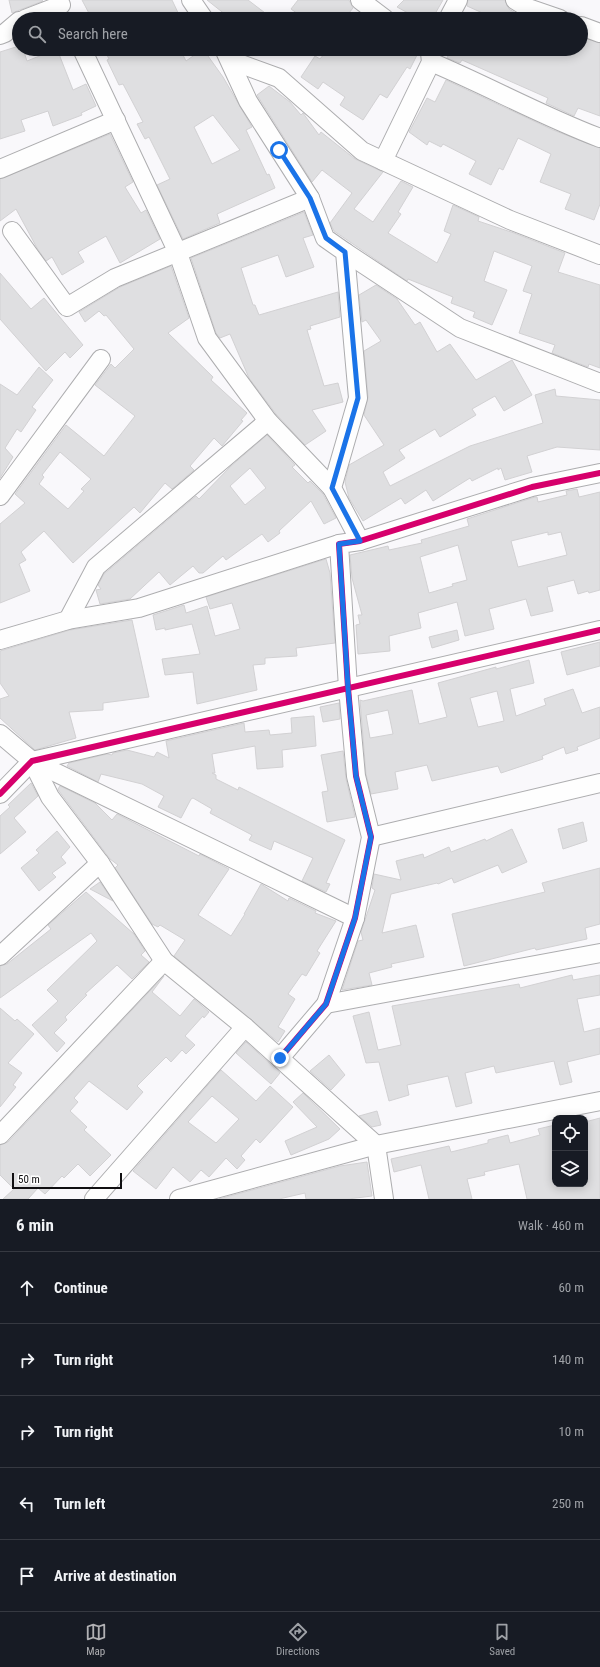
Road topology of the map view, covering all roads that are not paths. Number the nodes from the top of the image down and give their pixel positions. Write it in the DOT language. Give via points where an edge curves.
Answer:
graph roads {
  1 [pos="191,0"];
  2 [pos="360,0"];
  3 [pos="458,0"];
  4 [pos="515,0"];
  5 [pos="62,8"];
  6 [pos="49,12"];
  7 [pos="199,12"];
  8 [pos="376,12"];
  9 [pos="452,12"];
  10 [pos="540,12"];
  11 [pos="12,28"];
  12 [pos="588,29"];
  13 [pos="600,33"];
  14 [pos="0,35"];
  15 [pos="85,56"];
  16 [pos="227,56"];
  17 [pos="229,56"];
  18 [pos="429,56"];
  19 [pos="435,56"];
  20 [pos="116,120"];
  21 [pos="600,138"];
  22 [pos="383,161"];
  23 [pos="0,169"];
  24 [pos="310,198"];
  25 [pos="12,231"];
  26 [pos="345,252"];
  27 [pos="178,253"];
  28 [pos="600,255"];
  29 [pos="101,359"];
  30 [pos="600,383"];
  31 [pos="268,422"];
  32 [pos="600,473"];
  33 [pos="332,488"];
  34 [pos="0,496"];
  35 [pos="360,541"];
  36 [pos="339,544"];
  37 [pos="68,620"];
  38 [pos="600,630"];
  39 [pos="0,640"];
  40 [pos="348,688"];
  41 [pos="0,734"];
  42 [pos="32,761"];
  43 [pos="600,783"];
  44 [pos="0,794"];
  45 [pos="371,837"];
  46 [pos="100,863"];
  47 [pos="355,918"];
  48 [pos="600,953"];
  49 [pos="0,956"];
  50 [pos="164,961"];
  51 [pos="326,1004"];
  52 [pos="245,1027"];
  53 [pos="280,1058"];
  54 [pos="600,1101"];
  55 [pos="0,1135"];
  56 [pos="376,1145"];
  57 [pos="94,1199"];
  58 [pos="179,1199"];
  59 [pos="384,1199"];
  1 -- 7 [label="street"];
  2 -- 8 [label="street"];
  3 -- 9 [label="street"];
  4 -- 10 [label="street"];
  5 -- 6 [label="street"];
  11 -- 14 [label="street"];
  12 -- 13 [label="street"];
  15 -- 20 [label="street"];
  16 -- 24 [label="street" via="248,101"];
  17 -- 22 [label="street" via="279,78 362,151"];
  18 -- 22 [label="street"];
  19 -- 21 [label="street" via="477,82 573,128"];
  20 -- 23 [label="street"];
  20 -- 27 [label="street"];
  22 -- 28 [label="street" via="510,220"];
  24 -- 26 [label="street" via="326,238"];
  24 -- 27 [label="street"];
  25 -- 27 [label="street" via="67,307 115,278"];
  26 -- 30 [label="street" via="460,328"];
  26 -- 33 [label="street" via="358,398"];
  27 -- 31 [label="street" via="207,338"];
  29 -- 34 [label="street"];
  31 -- 33 [label="street"];
  31 -- 37 [label="street" via="96,567"];
  32 -- 35 [label="street" via="532,487"];
  33 -- 35 [label="street"];
  35 -- 36 [label="street"];
  36 -- 37 [label="street" via="139,608"];
  36 -- 40 [label="street"];
  37 -- 39 [label="street"];
  38 -- 40 [label="street"];
  40 -- 42 [label="street"];
  40 -- 45 [label="street" via="356,776"];
  41 -- 42 [label="street"];
  42 -- 44 [label="street"];
  42 -- 46 [label="street" via="50,797"];
  42 -- 47 [label="street"];
  43 -- 45 [label="street"];
  45 -- 47 [label="street"];
  46 -- 49 [label="street"];
  46 -- 50 [label="street"];
  47 -- 51 [label="street"];
  48 -- 51 [label="street"];
  50 -- 52 [label="street"];
  50 -- 55 [label="street"];
  51 -- 53 [label="street"];
  52 -- 53 [label="street"];
  52 -- 57 [label="street"];
  53 -- 56 [label="street"];
  54 -- 56 [label="street"];
  56 -- 58 [label="street"];
  56 -- 59 [label="street"];
}
